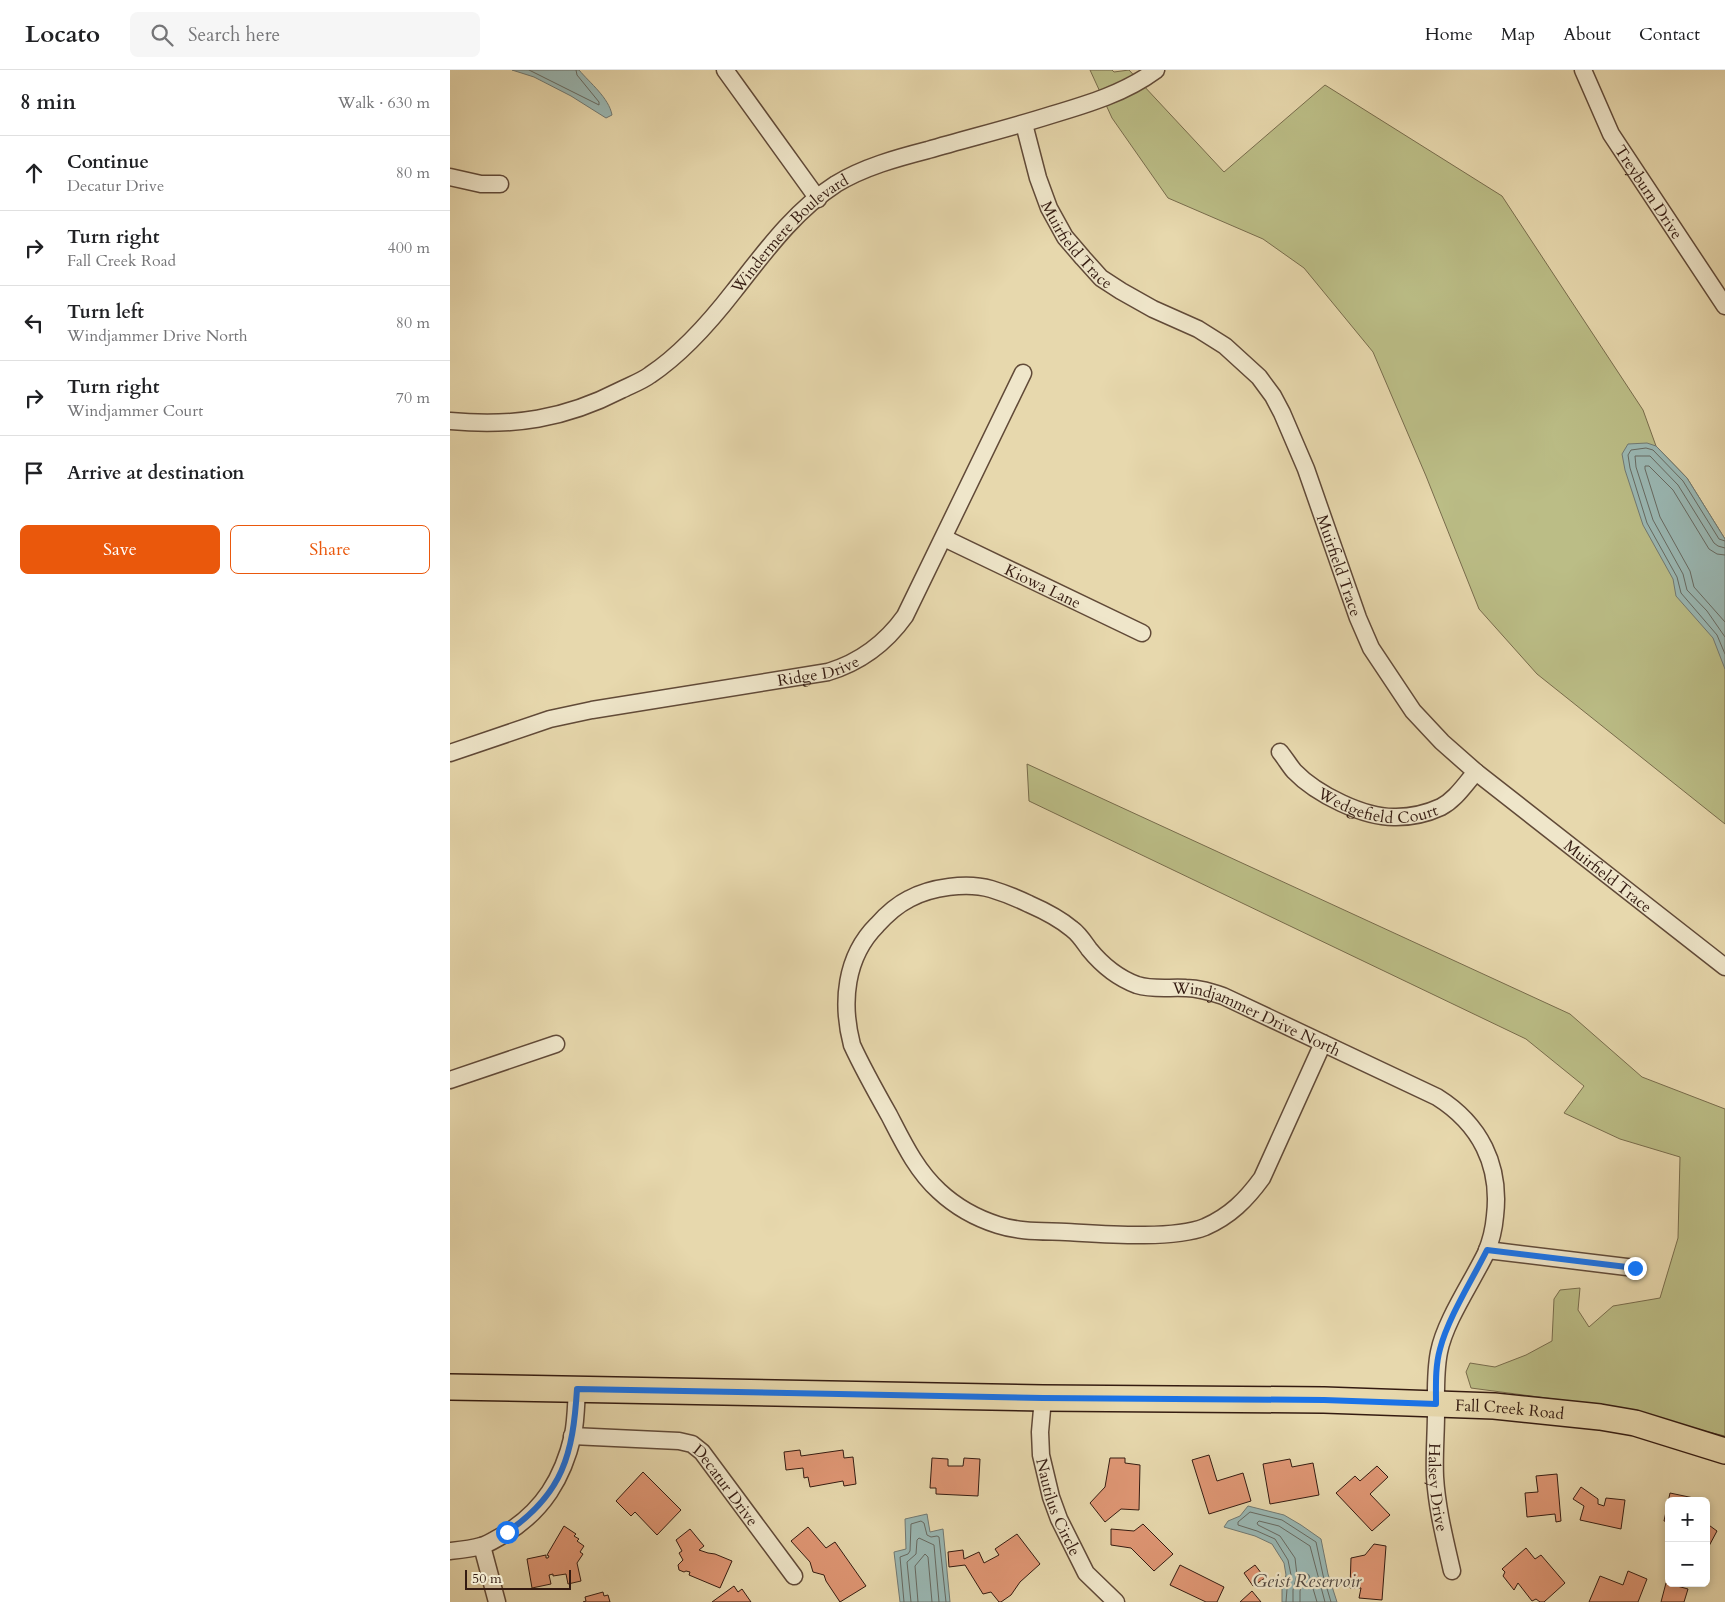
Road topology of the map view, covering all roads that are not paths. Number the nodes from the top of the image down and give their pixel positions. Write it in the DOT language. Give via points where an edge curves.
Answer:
graph roads {
  1 [pos="725,70"];
  2 [pos="1156,70"];
  3 [pos="1583,70"];
  4 [pos="1024,124"];
  5 [pos="450,177"];
  6 [pos="500,184"];
  7 [pos="818,199"];
  8 [pos="1725,306"];
  9 [pos="1023,373"];
  10 [pos="450,420"];
  11 [pos="944,538"];
  12 [pos="1142,633"];
  13 [pos="1280,752"];
  14 [pos="450,753"];
  15 [pos="1476,772"];
  16 [pos="1725,967"];
  17 [pos="1323,1043"];
  18 [pos="556,1044"];
  19 [pos="450,1080"];
  20 [pos="1487,1250"];
  21 [pos="1635,1268"];
  22 [pos="450,1387"];
  23 [pos="577,1389"];
  24 [pos="1043,1398"];
  25 [pos="1436,1404"];
  26 [pos="572,1436"];
  27 [pos="1725,1451"];
  28 [pos="482,1546"];
  29 [pos="450,1551"];
  30 [pos="1452,1571"];
  31 [pos="794,1576"];
  32 [pos="497,1602"];
  33 [pos="1116,1602"];
  1 -- 7 [label="street"];
  2 -- 4 [label="street, Windermere Boulevard" via="1146,78 1089,104"];
  3 -- 8 [label="street, Treyburn Drive" via="1612,134"];
  4 -- 7 [label="street, Windermere Boulevard" via="891,160 836,184"];
  4 -- 15 [label="street, Muirfield Trace" via="1049,208 1065,237 1101,278 1153,309 1198,329 1225,346 1259,377 1282,413 1306,469 1358,618 1372,648 1413,711"];
  5 -- 6 [label="street" via="481,184"];
  7 -- 10 [label="street, Windermere Boulevard" via="783,231 695,337 650,376 601,400 554,416 505,422"];
  9 -- 11 [label="street, Ridge Drive"];
  11 -- 12 [label="street, Kiowa Lane"];
  11 -- 14 [label="street, Ridge Drive" via="895,630 870,653 842,668 550,719"];
  13 -- 15 [label="street, Wedgefield Court" via="1312,786 1370,814 1396,818 1419,815 1441,807 1456,796"];
  15 -- 16 [label="street, Muirfield Trace"];
  17 -- 17 [label="street, Windjammer Drive North" via="1206,990 1139,985 1120,977 1105,966 1075,931 1055,916 990,888 966,885 940,888 910,898 869,932 848,978 847,1026 852,1045 911,1157 925,1177 962,1208 999,1226 1020,1230 1178,1233 1203,1228 1234,1211 1262,1178"];
  17 -- 20 [label="street, Windjammer Drive North" via="1449,1104 1477,1134 1495,1174 1493,1231"];
  18 -- 19 [label="street"];
  20 -- 21 [label="street"];
  20 -- 25 [label="street, Windjammer Drive North" via="1444,1334 1436,1375"];
  22 -- 23 [label="main road, Fall Creek Road"];
  23 -- 24 [label="main road, Fall Creek Road"];
  23 -- 26 [label="street"];
  24 -- 25 [label="main road, Fall Creek Road"];
  24 -- 33 [label="street, Nautilus Circle" via="1041,1454 1058,1519 1086,1573"];
  25 -- 27 [label="main road, Fall Creek Road" via="1494,1406 1600,1417 1634,1423"];
  25 -- 30 [label="street, Halsey Drive" via="1435,1478"];
  26 -- 28 [label="street" via="557,1479 541,1504 527,1519"];
  26 -- 31 [label="street, Decatur Drive" via="692,1444 702,1452"];
  28 -- 29 [label="street"];
  28 -- 32 [label="street"];
}
